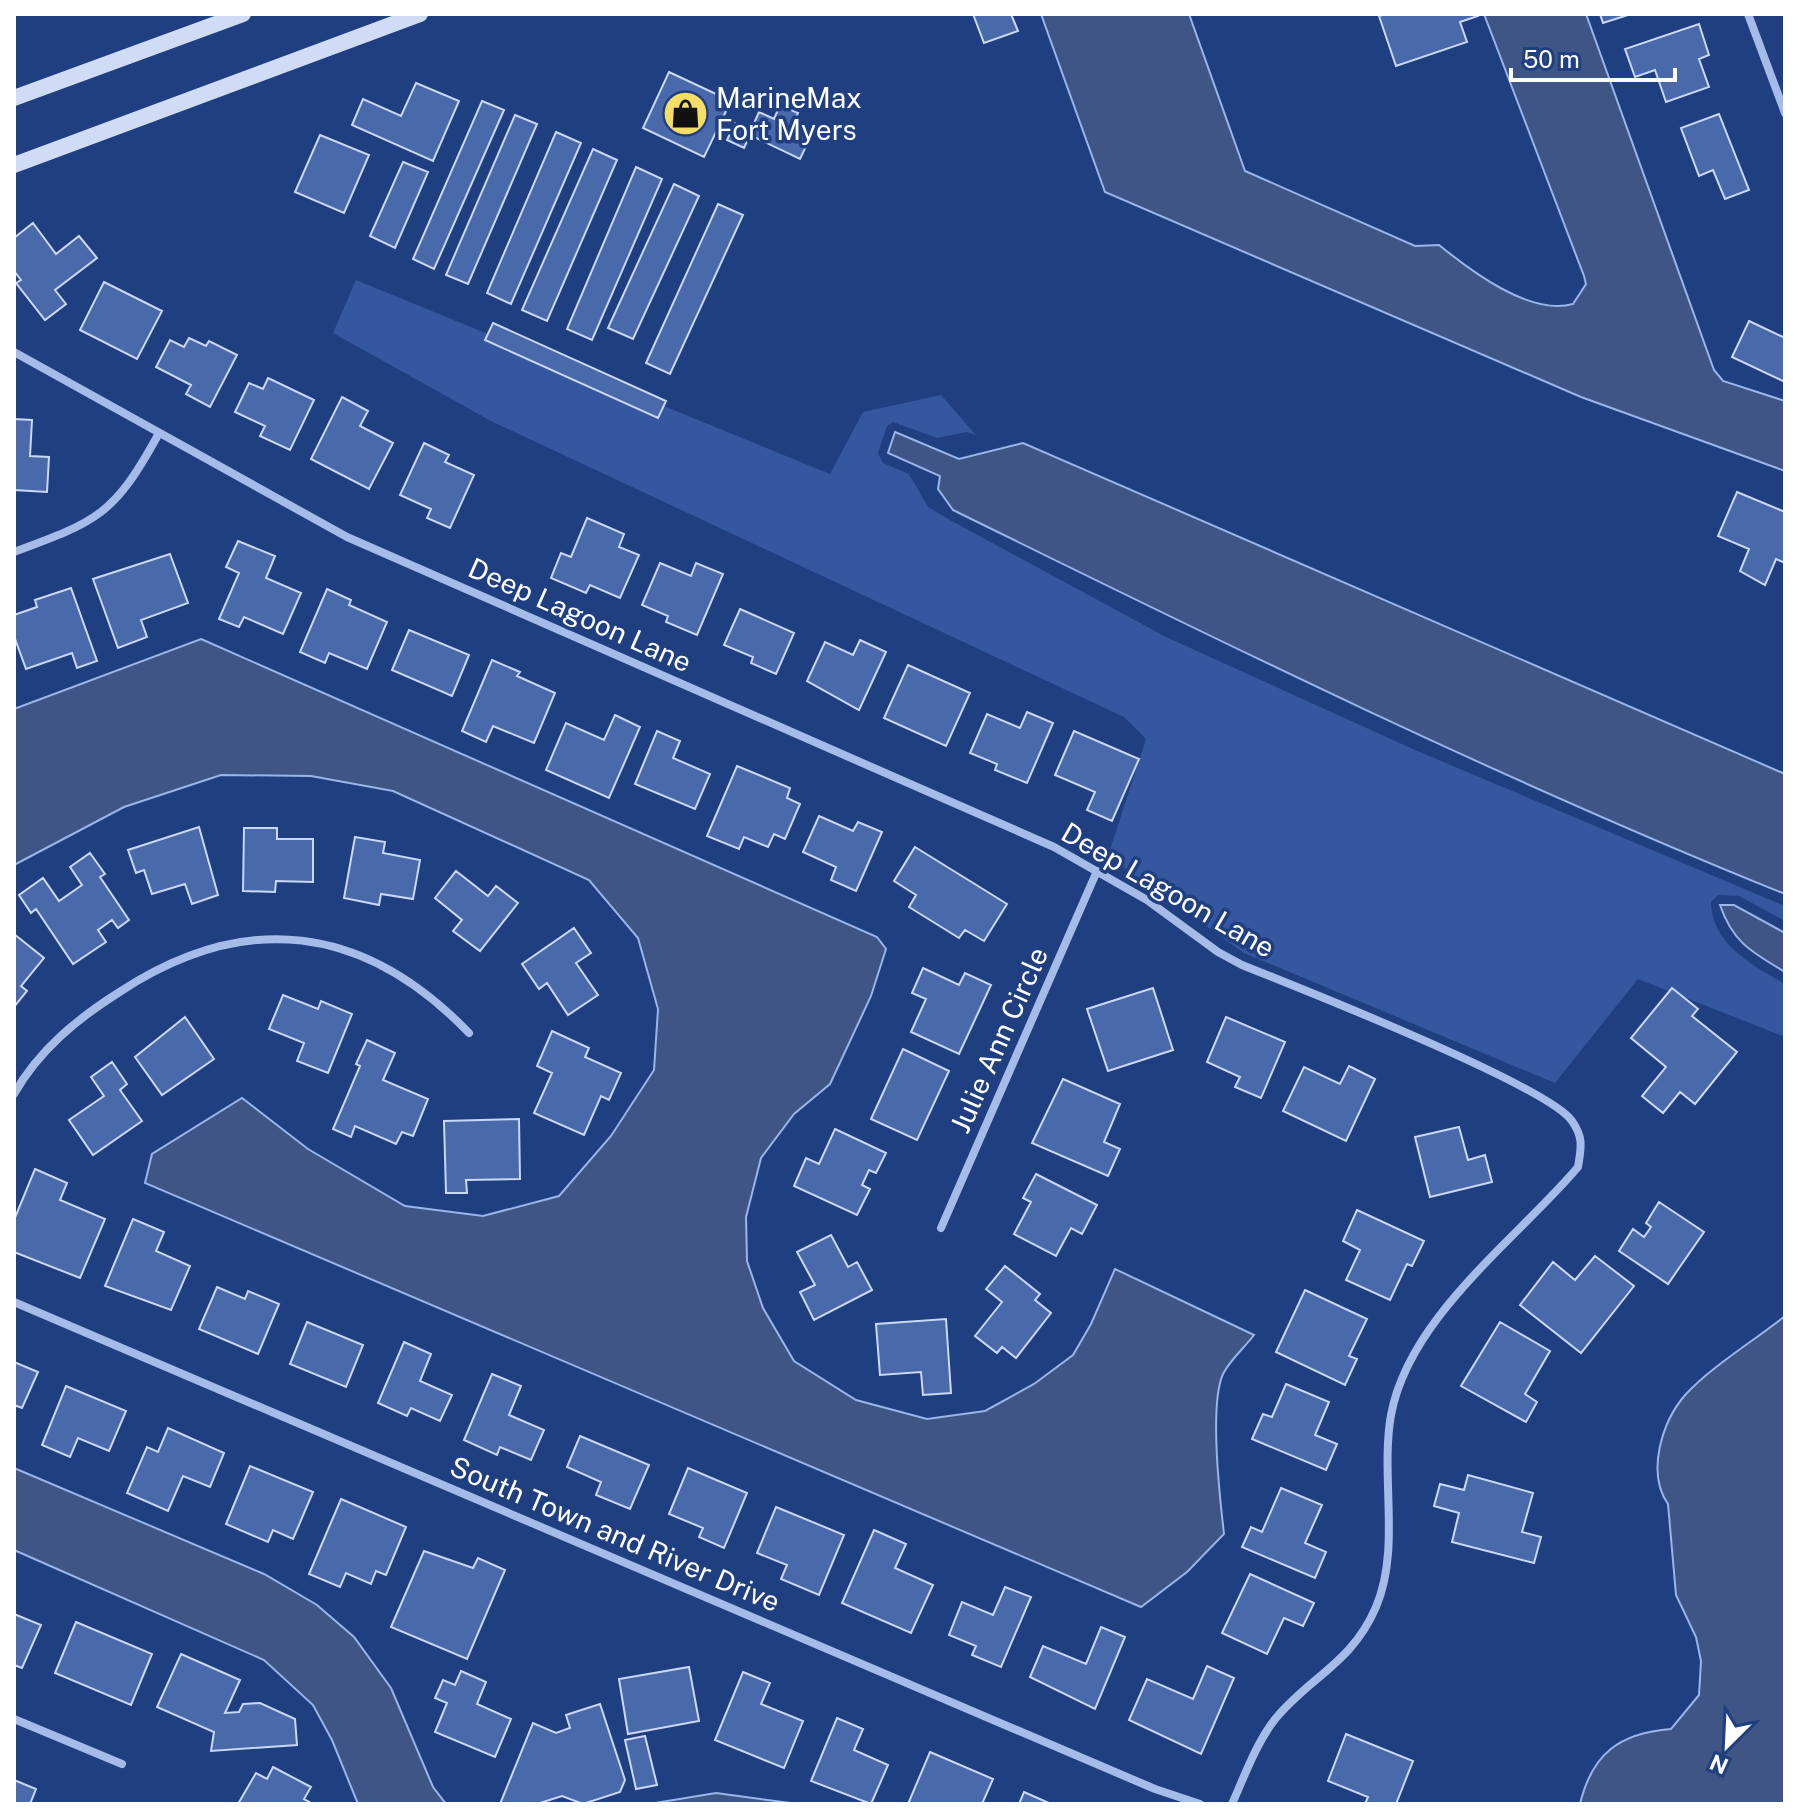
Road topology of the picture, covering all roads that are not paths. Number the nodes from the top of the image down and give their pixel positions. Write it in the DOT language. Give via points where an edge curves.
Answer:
graph roads {
  1 [pos="243,14"];
  2 [pos="420,14"];
  3 [pos="1748,14"];
  4 [pos="20,95"];
  5 [pos="14,107"];
  6 [pos="1785,113"];
  7 [pos="14,165"];
  8 [pos="14,352"];
  9 [pos="158,435"];
  10 [pos="14,552"];
  11 [pos="1097,871"];
  12 [pos="469,1033"];
  13 [pos="14,1094"];
  14 [pos="941,1228"];
  15 [pos="14,1302"];
  16 [pos="14,1719"];
  17 [pos="122,1764"];
  18 [pos="1200,1804"];
  19 [pos="1232,1804"];
  1 -- 4 [label="main road"];
  2 -- 7 [label="main road"];
  3 -- 6 [label="street"];
  4 -- 5 [label="main road"];
  8 -- 9 [label="street, Deep Lagoon Lane"];
  9 -- 10 [label="street" via="112,506 89,522"];
  9 -- 11 [label="street, Deep Lagoon Lane" via="347,537"];
  11 -- 14 [label="street, Julie Ann Circle"];
  11 -- 19 [label="street, Deep Lagoon Lane" via="1242,965 1549,1102 1571,1119 1583,1140 1578,1167 1461,1293 1410,1363 1391,1414 1387,1556 1377,1604 1336,1666 1294,1699 1262,1737"];
  12 -- 13 [label="street" via="431,996 370,958 315,942 236,942 168,962 107,1000 56,1040"];
  15 -- 18 [label="street, South Town and River Drive"];
  16 -- 17 [label="street"];
}
